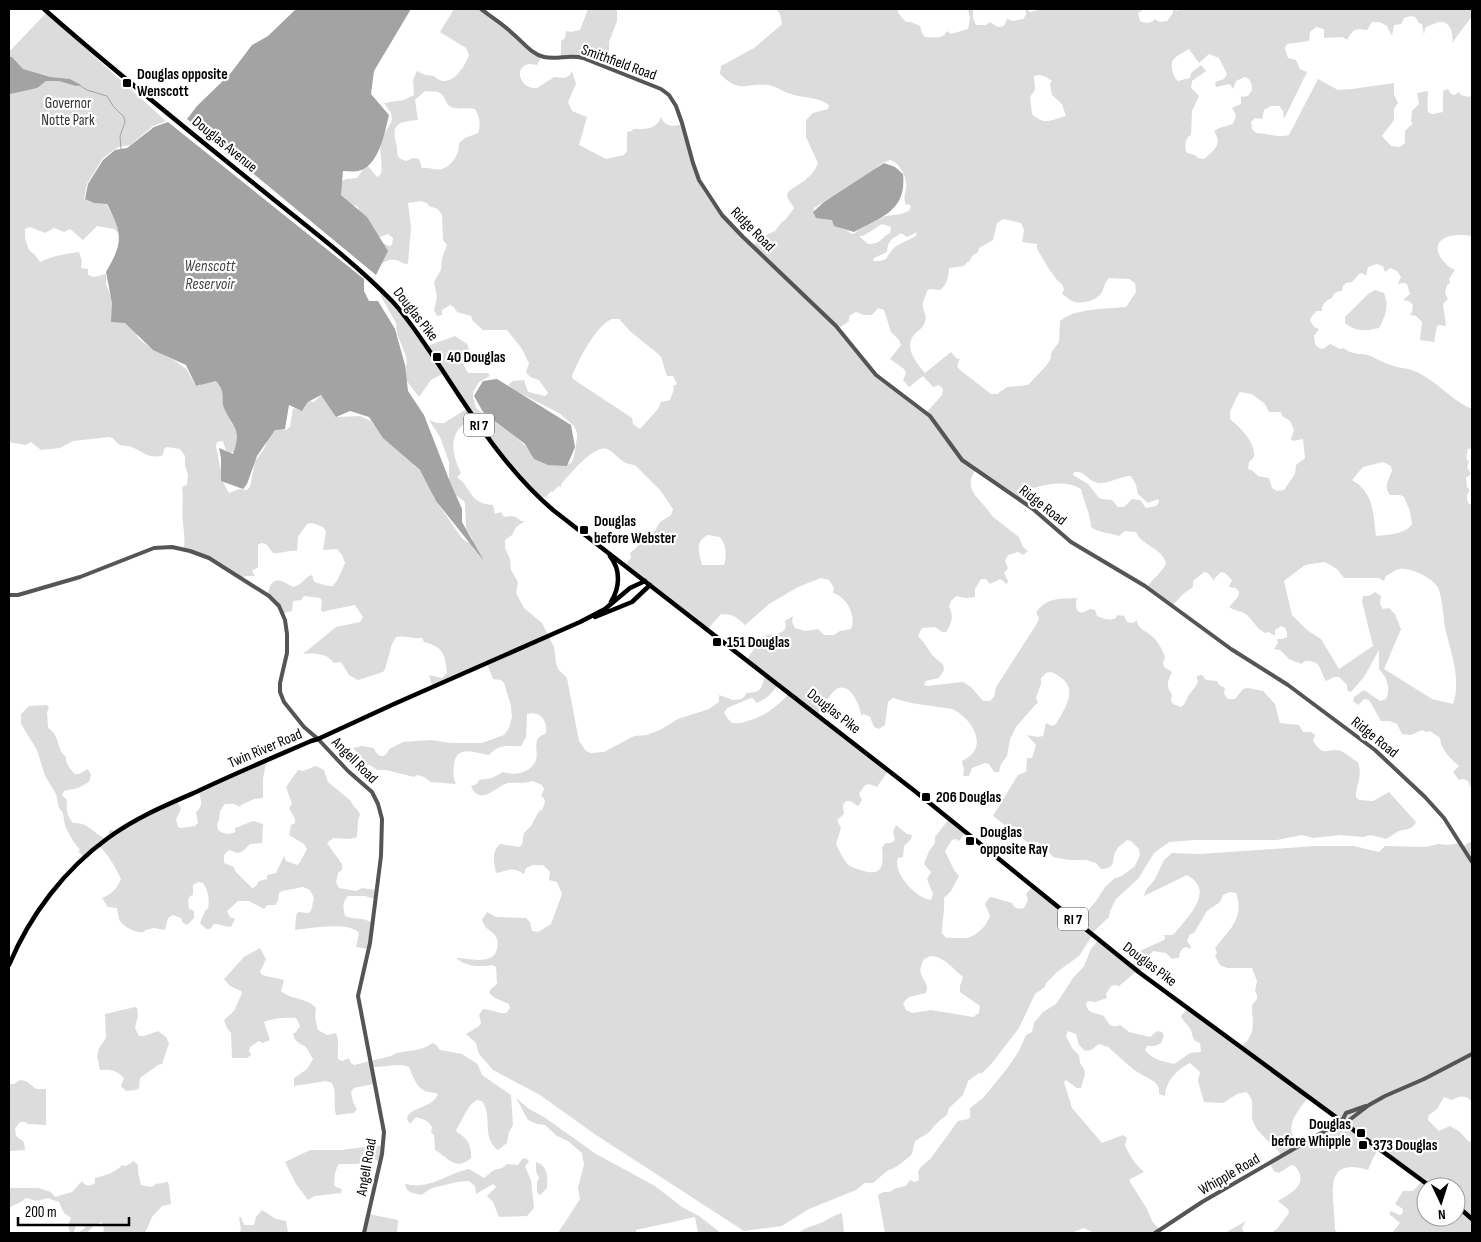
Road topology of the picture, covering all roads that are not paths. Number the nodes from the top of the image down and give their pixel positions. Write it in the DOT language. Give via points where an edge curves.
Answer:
graph roads {
  1 [pos="44,9"];
  2 [pos="481,9"];
  3 [pos="672,100"];
  4 [pos="275,201"];
  5 [pos="604,550"];
  6 [pos="646,581"];
  7 [pos="650,585"];
  8 [pos="9,595"];
  9 [pos="605,608"];
  10 [pos="584,620"];
  11 [pos="318,739"];
  12 [pos="1472,862"];
  13 [pos="9,965"];
  14 [pos="1472,1054"];
  15 [pos="1369,1105"];
  16 [pos="1342,1121"];
  17 [pos="1418,1177"];
  18 [pos="364,1233"];
  19 [pos="1155,1233"];
  1 -- 4 [label="main road, Douglas Avenue / RI 7"];
  2 -- 3 [label="street, Smithfield Road" via="540,56 577,56 590,60 661,89"];
  3 -- 12 [label="street, Ridge Road" via="696,171 722,216 836,326 876,375 930,416 962,460 1033,508 1072,542 1145,586 1376,750 1444,818"];
  4 -- 5 [label="main road, Douglas Pike / RI 7" via="374,283 394,304 512,470 553,510"];
  5 -- 6 [label="main road, Douglas Pike / RI 7"];
  5 -- 9 [label="main road" via="615,563 619,580 615,594"];
  6 -- 7 [label="main road, Douglas Pike / RI 7"];
  6 -- 9 [label="main road, Twin River Road" via="630,588"];
  7 -- 10 [label="main road, Twin River Road" via="632,602"];
  7 -- 16 [label="main road, Douglas Pike / RI 7" via="916,792 1094,937"];
  8 -- 11 [label="street, Angell Road" via="80,577 154,548 172,547 210,558 279,606 287,634 280,692 291,712"];
  9 -- 10 [label="main road, Twin River Road"];
  10 -- 11 [label="main road, Twin River Road"];
  11 -- 13 [label="main road, Twin River Road" via="153,810 108,838 68,874 44,902"];
  11 -- 18 [label="street, Angell Road" via="372,792 382,818 381,856 371,936 358,996 384,1132"];
  14 -- 15 [label="street, Whipple Road"];
  15 -- 16 [label="street, Whipple Road" via="1352,1119"];
  15 -- 16 [label="street, Whipple Road" via="1346,1113"];
  16 -- 17 [label="main road, Douglas Pike / RI 7"];
  16 -- 19 [label="street, Whipple Road"];
}
